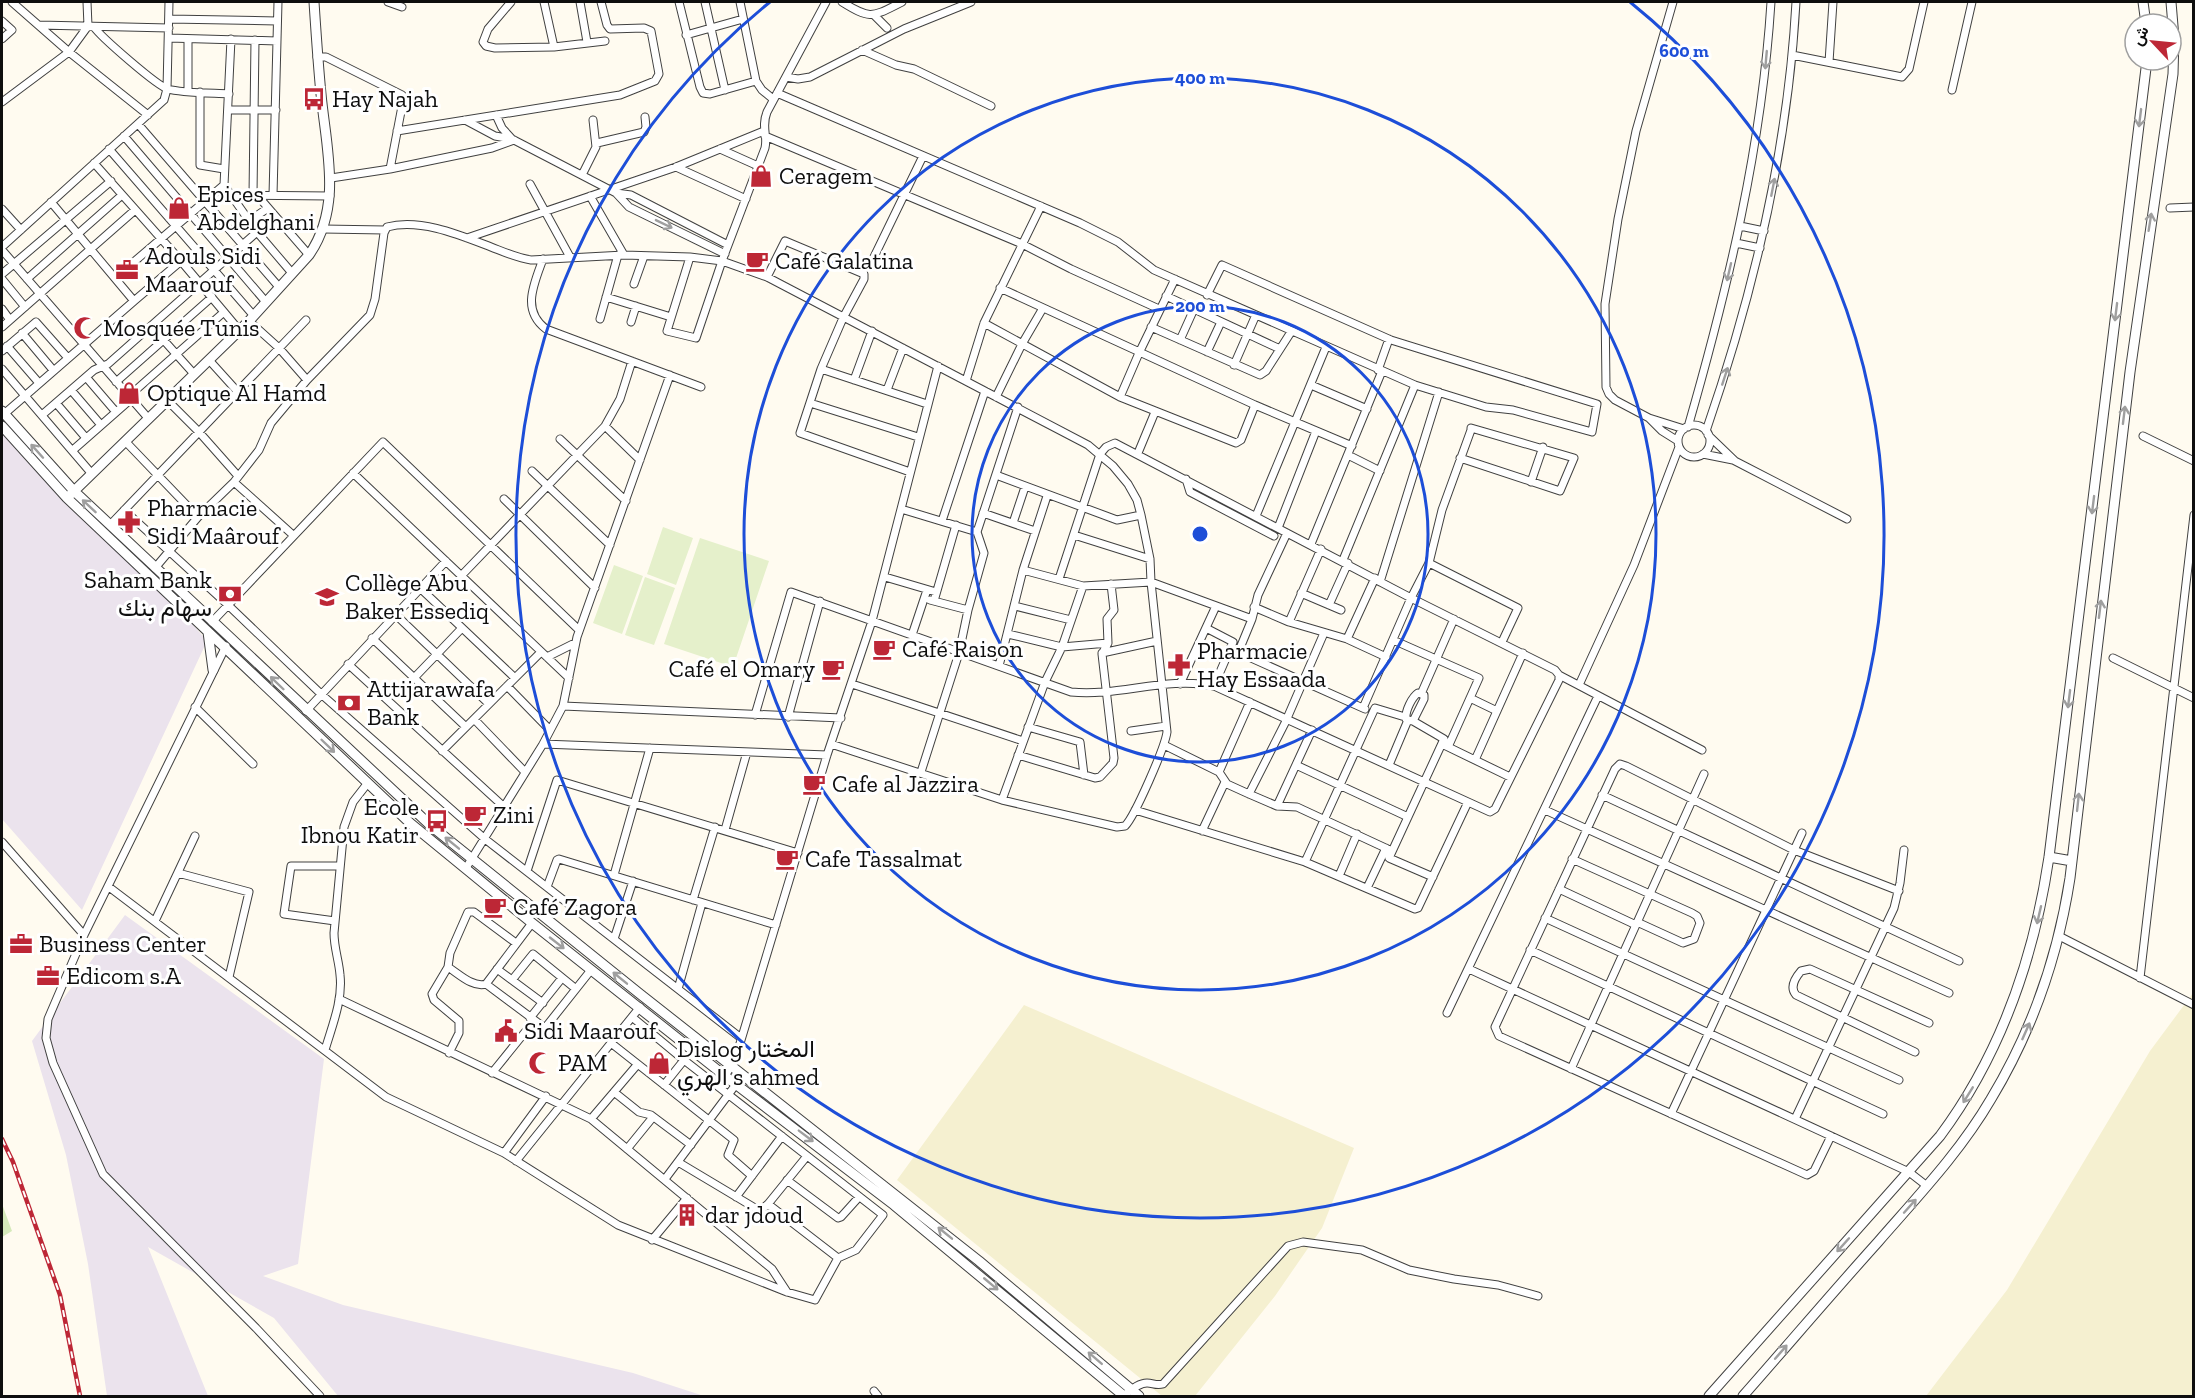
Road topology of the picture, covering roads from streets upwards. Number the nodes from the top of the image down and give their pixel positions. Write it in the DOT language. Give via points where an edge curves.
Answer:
graph roads {
  1 [pos="12,2"];
  2 [pos="87,2"];
  3 [pos="169,2"];
  4 [pos="278,2"];
  5 [pos="314,2"];
  6 [pos="388,2"];
  7 [pos="511,2"];
  8 [pos="544,2"];
  9 [pos="580,2"];
  10 [pos="601,2"];
  11 [pos="679,2"];
  12 [pos="705,2"];
  13 [pos="740,2"];
  14 [pos="826,2"];
  15 [pos="842,2"];
  16 [pos="902,2"];
  17 [pos="972,2"];
  18 [pos="1673,2"];
  19 [pos="1771,2"];
  20 [pos="1796,2"];
  21 [pos="1833,2"];
  22 [pos="1924,2"];
  23 [pos="1972,2"];
  24 [pos="2171,2"];
  25 [pos="402,7"];
  26 [pos="874,15"];
  27 [pos="169,19"];
  28 [pos="743,19"];
  29 [pos="2,21"];
  30 [pos="277,21"];
  31 [pos="39,25"];
  32 [pos="91,26"];
  33 [pos="170,28"];
  34 [pos="710,28"];
  35 [pos="887,28"];
  36 [pos="686,35"];
  37 [pos="170,38"];
  38 [pos="2,39"];
  39 [pos="188,39"];
  40 [pos="231,39"];
  41 [pos="255,40"];
  42 [pos="277,40"];
  43 [pos="605,40"];
  44 [pos="587,42"];
  45 [pos="554,47"];
  46 [pos="862,50"];
  47 [pos="69,52"];
  48 [pos="1792,55"];
  49 [pos="317,57"];
  50 [pos="1829,62"];
  51 [pos="2145,72"];
  52 [pos="786,77"];
  53 [pos="756,81"];
  54 [pos="167,89"];
  55 [pos="725,90"];
  56 [pos="1952,90"];
  57 [pos="188,91"];
  58 [pos="200,92"];
  59 [pos="229,94"];
  60 [pos="775,96"];
  61 [pos="2,102"];
  62 [pos="991,106"];
  63 [pos="228,110"];
  64 [pos="254,110"];
  65 [pos="276,110"];
  66 [pos="148,115"];
  67 [pos="496,115"];
  68 [pos="645,117"];
  69 [pos="465,120"];
  70 [pos="593,120"];
  71 [pos="138,124"];
  72 [pos="397,131"];
  73 [pos="765,134"];
  74 [pos="124,136"];
  75 [pos="513,139"];
  76 [pos="597,143"];
  77 [pos="110,149"];
  78 [pos="720,149"];
  79 [pos="923,156"];
  80 [pos="94,163"];
  81 [pos="758,166"];
  82 [pos="676,167"];
  83 [pos="225,169"];
  84 [pos="390,169"];
  85 [pos="582,175"];
  86 [pos="330,177"];
  87 [pos="111,181"];
  88 [pos="530,184"];
  89 [pos="224,185"];
  90 [pos="613,191"];
  91 [pos="904,194"];
  92 [pos="122,195"];
  93 [pos="230,195"];
  94 [pos="255,195"];
  95 [pos="273,195"];
  96 [pos="330,196"];
  97 [pos="590,196"];
  98 [pos="746,199"];
  99 [pos="205,201"];
  100 [pos="51,202"];
  101 [pos="1041,206"];
  102 [pos="2193,207"];
  103 [pos="268,208"];
  104 [pos="2170,208"];
  105 [pos="2,209"];
  106 [pos="135,210"];
  107 [pos="545,211"];
  108 [pos="190,213"];
  109 [pos="66,219"];
  110 [pos="249,221"];
  111 [pos="175,226"];
  112 [pos="1740,226"];
  113 [pos="323,229"];
  114 [pos="21,230"];
  115 [pos="385,230"];
  116 [pos="1764,231"];
  117 [pos="257,232"];
  118 [pos="79,234"];
  119 [pos="161,238"];
  120 [pos="467,238"];
  121 [pos="1736,243"];
  122 [pos="1022,244"];
  123 [pos="243,245"];
  124 [pos="728,246"];
  125 [pos="2,248"];
  126 [pos="1760,248"];
  127 [pos="91,249"];
  128 [pos="309,255"];
  129 [pos="621,255"];
  130 [pos="644,256"];
  131 [pos="570,257"];
  132 [pos="690,257"];
  133 [pos="723,257"];
  134 [pos="228,258"];
  135 [pos="543,259"];
  136 [pos="873,259"];
  137 [pos="181,261"];
  138 [pos="13,264"];
  139 [pos="213,271"];
  140 [pos="292,273"];
  141 [pos="2,274"];
  142 [pos="767,277"];
  143 [pos="115,278"];
  144 [pos="2,279"];
  145 [pos="27,279"];
  146 [pos="1175,279"];
  147 [pos="200,284"];
  148 [pos="634,284"];
  149 [pos="279,288"];
  150 [pos="1000,288"];
  151 [pos="39,294"];
  152 [pos="1207,295"];
  153 [pos="1166,296"];
  154 [pos="212,297"];
  155 [pos="606,297"];
  156 [pos="134,301"];
  157 [pos="266,302"];
  158 [pos="636,306"];
  159 [pos="25,307"];
  160 [pos="1043,308"];
  161 [pos="2,309"];
  162 [pos="1159,309"];
  163 [pos="1194,309"];
  164 [pos="224,312"];
  165 [pos="1255,316"];
  166 [pos="671,317"];
  167 [pos="251,318"];
  168 [pos="843,318"];
  169 [pos="600,319"];
  170 [pos="10,320"];
  171 [pos="306,320"];
  172 [pos="631,322"];
  173 [pos="1221,322"];
  174 [pos="984,323"];
  175 [pos="151,326"];
  176 [pos="2,327"];
  177 [pos="1151,327"];
  178 [pos="239,330"];
  179 [pos="872,332"];
  180 [pos="1291,332"];
  181 [pos="22,333"];
  182 [pos="1248,334"];
  183 [pos="1389,339"];
  184 [pos="163,340"];
  185 [pos="1180,340"];
  186 [pos="83,344"];
  187 [pos="1022,344"];
  188 [pos="1326,347"];
  189 [pos="279,348"];
  190 [pos="903,348"];
  191 [pos="4,349"];
  192 [pos="1280,349"];
  193 [pos="1207,352"];
  194 [pos="1139,353"];
  195 [pos="176,354"];
  196 [pos="68,358"];
  197 [pos="209,360"];
  198 [pos="632,361"];
  199 [pos="1234,364"];
  200 [pos="101,366"];
  201 [pos="938,366"];
  202 [pos="2,369"];
  203 [pos="822,369"];
  204 [pos="54,370"];
  205 [pos="1380,371"];
  206 [pos="194,374"];
  207 [pos="670,375"];
  208 [pos="86,377"];
  209 [pos="307,380"];
  210 [pos="854,380"];
  211 [pos="966,381"];
  212 [pos="116,382"];
  213 [pos="39,383"];
  214 [pos="1311,385"];
  215 [pos="1415,385"];
  216 [pos="702,387"];
  217 [pos="71,390"];
  218 [pos="887,390"];
  219 [pos="237,391"];
  220 [pos="985,392"];
  221 [pos="1439,392"];
  222 [pos="25,396"];
  223 [pos="996,397"];
  224 [pos="1120,397"];
  225 [pos="130,398"];
  226 [pos="167,400"];
  227 [pos="56,403"];
  228 [pos="810,403"];
  229 [pos="927,404"];
  230 [pos="1255,405"];
  231 [pos="1018,408"];
  232 [pos="1367,409"];
  233 [pos="116,412"];
  234 [pos="1155,412"];
  235 [pos="2,413"];
  236 [pos="42,416"];
  237 [pos="148,418"];
  238 [pos="1649,418"];
  239 [pos="1295,421"];
  240 [pos="101,425"];
  241 [pos="2,426"];
  242 [pos="605,426"];
  243 [pos="1686,428"];
  244 [pos="1316,431"];
  245 [pos="199,432"];
  246 [pos="1707,433"];
  247 [pos="2143,436"];
  248 [pos="918,437"];
  249 [pos="86,438"];
  250 [pos="560,439"];
  251 [pos="125,441"];
  252 [pos="1679,444"];
  253 [pos="1352,446"];
  254 [pos="1543,447"];
  255 [pos="73,450"];
  256 [pos="1138,453"];
  257 [pos="1100,454"];
  258 [pos="1703,454"];
  259 [pos="578,455"];
  260 [pos="1348,455"];
  261 [pos="1460,458"];
  262 [pos="640,460"];
  263 [pos="1735,461"];
  264 [pos="2193,461"];
  265 [pos="532,471"];
  266 [pos="1380,471"];
  267 [pos="910,472"];
  268 [pos="352,473"];
  269 [pos="92,474"];
  270 [pos="159,474"];
  271 [pos="996,475"];
  272 [pos="236,479"];
  273 [pos="1186,479"];
  274 [pos="1531,482"];
  275 [pos="549,486"];
  276 [pos="1025,487"];
  277 [pos="71,495"];
  278 [pos="1047,496"];
  279 [pos="504,499"];
  280 [pos="626,501"];
  281 [pos="1083,508"];
  282 [pos="901,509"];
  283 [pos="124,510"];
  284 [pos="983,513"];
  285 [pos="1142,515"];
  286 [pos="2193,515"];
  287 [pos="521,516"];
  288 [pos="1256,516"];
  289 [pos="198,518"];
  290 [pos="1847,519"];
  291 [pos="942,521"];
  292 [pos="1013,523"];
  293 [pos="110,525"];
  294 [pos="956,525"];
  295 [pos="1278,528"];
  296 [pos="1035,531"];
  297 [pos="977,532"];
  298 [pos="1287,533"];
  299 [pos="1074,535"];
  300 [pos="293,536"];
  301 [pos="1274,536"];
  302 [pos="1311,544"];
  303 [pos="492,545"];
  304 [pos="610,545"];
  305 [pos="1321,549"];
  306 [pos="169,551"];
  307 [pos="1150,559"];
  308 [pos="446,561"];
  309 [pos="1346,562"];
  310 [pos="1429,563"];
  311 [pos="155,567"];
  312 [pos="1023,570"];
  313 [pos="461,576"];
  314 [pos="885,577"];
  315 [pos="1059,579"];
  316 [pos="1378,580"];
  317 [pos="1151,582"];
  318 [pos="1111,584"];
  319 [pos="1083,586"];
  320 [pos="420,588"];
  321 [pos="595,588"];
  322 [pos="927,590"];
  323 [pos="936,592"];
  324 [pos="1301,593"];
  325 [pos="924,598"];
  326 [pos="1411,598"];
  327 [pos="820,601"];
  328 [pos="934,601"];
  329 [pos="228,605"];
  330 [pos="1329,605"];
  331 [pos="1015,606"];
  332 [pos="1216,606"];
  333 [pos="1254,607"];
  334 [pos="968,610"];
  335 [pos="1341,610"];
  336 [pos="395,614"];
  337 [pos="1252,618"];
  338 [pos="1454,619"];
  339 [pos="1071,620"];
  340 [pos="872,621"];
  341 [pos="212,622"];
  342 [pos="1289,622"];
  343 [pos="462,628"];
  344 [pos="1206,628"];
  345 [pos="579,630"];
  346 [pos="208,632"];
  347 [pos="1324,633"];
  348 [pos="1008,634"];
  349 [pos="912,636"];
  350 [pos="230,638"];
  351 [pos="372,638"];
  352 [pos="1347,639"];
  353 [pos="1393,640"];
  354 [pos="1157,641"];
  355 [pos="1502,642"];
  356 [pos="1108,643"];
  357 [pos="575,644"];
  358 [pos="1062,647"];
  359 [pos="225,648"];
  360 [pos="1234,651"];
  361 [pos="959,653"];
  362 [pos="1102,653"];
  363 [pos="1523,653"];
  364 [pos="437,654"];
  365 [pos="544,654"];
  366 [pos="1386,657"];
  367 [pos="1437,658"];
  368 [pos="2113,658"];
  369 [pos="348,664"];
  370 [pos="999,666"];
  371 [pos="213,670"];
  372 [pos="1559,675"];
  373 [pos="414,678"];
  374 [pos="515,678"];
  375 [pos="569,678"];
  376 [pos="1045,682"];
  377 [pos="1303,683"];
  378 [pos="852,684"];
  379 [pos="1180,684"];
  380 [pos="1162,685"];
  381 [pos="1579,685"];
  382 [pos="507,686"];
  383 [pos="1214,686"];
  384 [pos="2174,688"];
  385 [pos="1105,691"];
  386 [pos="321,694"];
  387 [pos="1598,696"];
  388 [pos="1470,698"];
  389 [pos="2193,698"];
  390 [pos="1250,702"];
  391 [pos="489,704"];
  392 [pos="563,706"];
  393 [pos="195,707"];
  394 [pos="1363,708"];
  395 [pos="306,711"];
  396 [pos="1497,711"];
  397 [pos="940,713"];
  398 [pos="1373,713"];
  399 [pos="756,715"];
  400 [pos="788,717"];
  401 [pos="841,718"];
  402 [pos="1287,718"];
  403 [pos="474,719"];
  404 [pos="1409,719"];
  405 [pos="1166,726"];
  406 [pos="466,727"];
  407 [pos="1028,727"];
  408 [pos="550,730"];
  409 [pos="1312,730"];
  410 [pos="1131,731"];
  411 [pos="1023,741"];
  412 [pos="543,744"];
  413 [pos="831,744"];
  414 [pos="1164,745"];
  415 [pos="1445,745"];
  416 [pos="650,748"];
  417 [pos="1356,750"];
  418 [pos="1702,750"];
  419 [pos="442,751"];
  420 [pos="747,752"];
  421 [pos="827,755"];
  422 [pos="1018,755"];
  423 [pos="1475,760"];
  424 [pos="253,764"];
  425 [pos="1296,765"];
  426 [pos="1389,765"];
  427 [pos="1219,771"];
  428 [pos="525,772"];
  429 [pos="921,772"];
  430 [pos="1704,774"];
  431 [pos="1084,775"];
  432 [pos="1510,777"];
  433 [pos="1225,782"];
  434 [pos="1425,782"];
  435 [pos="367,784"];
  436 [pos="1340,786"];
  437 [pos="1249,795"];
  438 [pos="1602,795"];
  439 [pos="1693,799"];
  440 [pos="1002,800"];
  441 [pos="1468,802"];
  442 [pos="635,804"];
  443 [pos="503,806"];
  444 [pos="1277,806"];
  445 [pos="1135,810"];
  446 [pos="1545,810"];
  447 [pos="1408,818"];
  448 [pos="1324,819"];
  449 [pos="715,827"];
  450 [pos="1587,828"];
  451 [pos="725,830"];
  452 [pos="1679,830"];
  453 [pos="1202,831"];
  454 [pos="1802,833"];
  455 [pos="1357,834"];
  456 [pos="195,836"];
  457 [pos="485,839"];
  458 [pos="2,842"];
  459 [pos="1389,850"];
  460 [pos="1794,850"];
  461 [pos="1904,850"];
  462 [pos="798,853"];
  463 [pos="2049,857"];
  464 [pos="472,859"];
  465 [pos="1572,859"];
  466 [pos="2072,861"];
  467 [pos="1305,862"];
  468 [pos="1664,863"];
  469 [pos="340,866"];
  470 [pos="466,868"];
  471 [pos="526,871"];
  472 [pos="178,873"];
  473 [pos="614,875"];
  474 [pos="1339,876"];
  475 [pos="1433,877"];
  476 [pos="1781,878"];
  477 [pos="633,881"];
  478 [pos="109,886"];
  479 [pos="547,887"];
  480 [pos="1366,888"];
  481 [pos="1558,889"];
  482 [pos="1899,891"];
  483 [pos="1650,894"];
  484 [pos="693,900"];
  485 [pos="702,903"];
  486 [pos="1766,910"];
  487 [pos="1545,918"];
  488 [pos="155,921"];
  489 [pos="335,921"];
  490 [pos="532,923"];
  491 [pos="1636,924"];
  492 [pos="776,925"];
  493 [pos="1884,926"];
  494 [pos="84,935"];
  495 [pos="2059,936"];
  496 [pos="614,939"];
  497 [pos="516,943"];
  498 [pos="1530,950"];
  499 [pos="1623,954"];
  500 [pos="1870,957"];
  501 [pos="1959,961"];
  502 [pos="448,967"];
  503 [pos="497,969"];
  504 [pos="1468,969"];
  505 [pos="591,970"];
  506 [pos="229,977"];
  507 [pos="562,978"];
  508 [pos="2140,978"];
  509 [pos="512,980"];
  510 [pos="486,984"];
  511 [pos="1608,986"];
  512 [pos="576,989"];
  513 [pos="678,989"];
  514 [pos="1512,989"];
  515 [pos="1855,989"];
  516 [pos="1949,993"];
  517 [pos="339,999"];
  518 [pos="1724,1000"];
  519 [pos="638,1001"];
  520 [pos="543,1003"];
  521 [pos="2193,1005"];
  522 [pos="1447,1013"];
  523 [pos="632,1017"];
  524 [pos="1842,1017"];
  525 [pos="532,1020"];
  526 [pos="1929,1023"];
  527 [pos="1590,1025"];
  528 [pos="1709,1033"];
  529 [pos="741,1038"];
  530 [pos="611,1043"];
  531 [pos="1828,1047"];
  532 [pos="325,1050"];
  533 [pos="1915,1052"];
  534 [pos="450,1053"];
  535 [pos="684,1060"];
  536 [pos="637,1065"];
  537 [pos="732,1067"];
  538 [pos="1571,1069"];
  539 [pos="1691,1071"];
  540 [pos="492,1073"];
  541 [pos="743,1075"];
  542 [pos="725,1076"];
  543 [pos="1899,1080"];
  544 [pos="1812,1081"];
  545 [pos="736,1084"];
  546 [pos="664,1085"];
  547 [pos="614,1092"];
  548 [pos="728,1095"];
  549 [pos="546,1096"];
  550 [pos="561,1103"];
  551 [pos="789,1110"];
  552 [pos="1671,1114"];
  553 [pos="1883,1114"];
  554 [pos="653,1117"];
  555 [pos="782,1118"];
  556 [pos="591,1119"];
  557 [pos="1795,1119"];
  558 [pos="709,1121"];
  559 [pos="782,1136"];
  560 [pos="1831,1136"];
  561 [pos="690,1145"];
  562 [pos="627,1149"];
  563 [pos="504,1153"];
  564 [pos="807,1156"];
  565 [pos="516,1161"];
  566 [pos="678,1162"];
  567 [pos="1909,1172"];
  568 [pos="752,1176"];
  569 [pos="665,1179"];
  570 [pos="787,1180"];
  571 [pos="1927,1186"];
  572 [pos="736,1197"];
  573 [pos="859,1197"];
  574 [pos="687,1198"];
  575 [pos="768,1204"];
  576 [pos="652,1240"];
  577 [pos="838,1258"];
  578 [pos="787,1292"];
  579 [pos="1538,1296"];
  580 [pos="1126,1395"];
  581 [pos="320,1396"];
  582 [pos="1139,1396"];
  583 [pos="1709,1396"];
  584 [pos="1743,1396"];
  1 -- 31 [label="street"];
  2 -- 32 [label="street"];
  3 -- 27 [label="street"];
  4 -- 30 [label="street"];
  5 -- 49 [label="street"];
  6 -- 25 [label="street"];
  7 -- 45 [label="street" via="486,33 486,46"];
  8 -- 45 [label="street"];
  9 -- 44 [label="street"];
  10 -- 67 [label="street" via="610,29 651,31 659,74 656,80 620,95"];
  11 -- 36 [label="street"];
  12 -- 34 [label="street"];
  13 -- 28 [label="street"];
  14 -- 52 [label="street"];
  15 -- 26 [label="street" via="860,13"];
  16 -- 26 [label="street"];
  17 -- 46 [label="street"];
  18 -- 238 [label="street" via="1631,150 1605,304 1607,391 1615,400"];
  19 -- 112 [label="street, one-way" via="1760,110"];
  20 -- 48 [label="street"];
  21 -- 50 [label="street"];
  22 -- 50 [label="street" via="1909,69 1904,75 1896,77"];
  23 -- 56 [label="street"];
  466 -- 24 [label="street, one-way" via="2130,372 2173,74"];
  26 -- 35 [label="street"];
  27 -- 30 [label="street"];
  27 -- 33 [label="street"];
  28 -- 34 [label="street"];
  28 -- 53 [label="street"];
  29 -- 38 [label="street" via="12,30"];
  30 -- 42 [label="street"];
  31 -- 32 [label="street"];
  31 -- 47 [label="street"];
  32 -- 33 [label="street"];
  32 -- 47 [label="street"];
  32 -- 54 [label="street"];
  33 -- 37 [label="street"];
  34 -- 36 [label="street"];
  34 -- 55 [label="street"];
  36 -- 55 [label="street" via="702,91 707,94"];
  37 -- 39 [label="street"];
  37 -- 54 [label="street"];
  39 -- 40 [label="street"];
  39 -- 57 [label="street"];
  40 -- 41 [label="street"];
  40 -- 59 [label="street"];
  41 -- 42 [label="street"];
  41 -- 64 [label="street"];
  42 -- 65 [label="street"];
  43 -- 44 [label="street"];
  44 -- 45 [label="street"];
  46 -- 52 [label="street" via="810,77"];
  46 -- 62 [label="street" via="914,69"];
  47 -- 61 [label="street"];
  47 -- 66 [label="street"];
  48 -- 50 [label="street"];
  116 -- 48 [label="street, one-way"];
  49 -- 72 [label="street" via="326,57 400,93 403,101"];
  49 -- 86 [label="street"];
  51 -- 463 [label="street, one-way"];
  52 -- 60 [label="street"];
  53 -- 55 [label="street"];
  53 -- 60 [label="street" via="762,90"];
  54 -- 57 [label="street"];
  54 -- 66 [label="street" via="164,100"];
  57 -- 58 [label="street"];
  58 -- 59 [label="street"];
  58 -- 83 [label="street" via="200,165"];
  59 -- 63 [label="street"];
  60 -- 73 [label="street" via="763,122"];
  60 -- 79 [label="street"];
  63 -- 64 [label="street"];
  63 -- 83 [label="street"];
  64 -- 65 [label="street"];
  64 -- 94 [label="street"];
  65 -- 95 [label="street"];
  66 -- 71 [label="street"];
  67 -- 69 [label="street"];
  67 -- 75 [label="street"];
  68 -- 76 [label="street" via="644,132"];
  69 -- 72 [label="street"];
  69 -- 75 [label="street" via="495,136"];
  70 -- 76 [label="street"];
  71 -- 74 [label="street"];
  71 -- 99 [label="street"];
  72 -- 84 [label="street"];
  73 -- 78 [label="street"];
  73 -- 81 [label="street"];
  73 -- 91 [label="street"];
  74 -- 77 [label="street"];
  74 -- 108 [label="street"];
  75 -- 84 [label="street" via="492,148"];
  75 -- 85 [label="street"];
  76 -- 85 [label="street"];
  77 -- 80 [label="street"];
  77 -- 111 [label="street"];
  78 -- 81 [label="street"];
  78 -- 82 [label="street"];
  79 -- 91 [label="street"];
  79 -- 101 [label="street"];
  80 -- 87 [label="street"];
  80 -- 100 [label="street"];
  81 -- 98 [label="street"];
  82 -- 90 [label="street"];
  82 -- 98 [label="street"];
  83 -- 89 [label="street"];
  84 -- 86 [label="street"];
  85 -- 90 [label="street"];
  86 -- 96 [label="street"];
  87 -- 92 [label="street"];
  87 -- 109 [label="street"];
  88 -- 107 [label="street"];
  89 -- 93 [label="street"];
  89 -- 99 [label="street"];
  90 -- 97 [label="street"];
  90 -- 124 [label="street" via="636,198"];
  90 -- 133 [label="street, one-way" via="629,207"];
  91 -- 122 [label="street"];
  91 -- 136 [label="street"];
  92 -- 106 [label="street"];
  92 -- 118 [label="street"];
  93 -- 94 [label="street"];
  93 -- 110 [label="street"];
  94 -- 95 [label="street"];
  94 -- 103 [label="street"];
  95 -- 96 [label="street"];
  96 -- 113 [label="street"];
  97 -- 107 [label="street"];
  97 -- 129 [label="street"];
  98 -- 124 [label="street"];
  99 -- 108 [label="street"];
  99 -- 123 [label="street"];
  100 -- 109 [label="street"];
  100 -- 114 [label="street"];
  101 -- 122 [label="street"];
  101 -- 146 [label="street" via="1118,242 1145,265"];
  102 -- 104 [label="street"];
  103 -- 110 [label="street"];
  103 -- 128 [label="street"];
  105 -- 114 [label="street"];
  106 -- 119 [label="street"];
  106 -- 127 [label="street"];
  107 -- 120 [label="street"];
  107 -- 131 [label="street"];
  108 -- 111 [label="street"];
  108 -- 134 [label="street"];
  109 -- 118 [label="street"];
  109 -- 138 [label="street"];
  110 -- 117 [label="street"];
  111 -- 119 [label="street"];
  111 -- 139 [label="street"];
  112 -- 116 [label="street"];
  112 -- 121 [label="street"];
  113 -- 115 [label="street"];
  113 -- 128 [label="street"];
  114 -- 125 [label="street"];
  115 -- 120 [label="street" via="408,225"];
  115 -- 209 [label="street" via="370,315"];
  116 -- 126 [label="street"];
  117 -- 123 [label="street"];
  117 -- 140 [label="street"];
  118 -- 127 [label="street"];
  118 -- 145 [label="street"];
  119 -- 137 [label="street"];
  119 -- 143 [label="street"];
  120 -- 135 [label="street" via="520,258"];
  121 -- 126 [label="street"];
  121 -- 243 [label="street, one-way"];
  122 -- 150 [label="street"];
  122 -- 162 [label="street"];
  123 -- 134 [label="street"];
  123 -- 149 [label="street"];
  124 -- 133 [label="street"];
  125 -- 138 [label="street"];
  246 -- 126 [label="street, one-way"];
  127 -- 143 [label="street"];
  127 -- 151 [label="street"];
  128 -- 140 [label="street"];
  129 -- 130 [label="street"];
  129 -- 131 [label="street"];
  129 -- 155 [label="street"];
  130 -- 132 [label="street"];
  130 -- 148 [label="street"];
  131 -- 135 [label="street"];
  132 -- 133 [label="street"];
  132 -- 166 [label="street"];
  133 -- 142 [label="street"];
  133 -- 166 [label="street" via="697,337 668,331"];
  134 -- 139 [label="street"];
  134 -- 157 [label="street"];
  135 -- 198 [label="street" via="530,297 540,325"];
  137 -- 147 [label="street"];
  137 -- 156 [label="street"];
  138 -- 141 [label="street"];
  138 -- 145 [label="street"];
  139 -- 147 [label="street"];
  139 -- 167 [label="street"];
  140 -- 149 [label="street"];
  142 -- 168 [label="street"];
  142 -- 168 [label="street" via="786,241 862,273 864,279"];
  143 -- 156 [label="street"];
  144 -- 159 [label="street"];
  145 -- 151 [label="street"];
  146 -- 152 [label="street"];
  146 -- 153 [label="street"];
  147 -- 154 [label="street"];
  147 -- 175 [label="street"];
  149 -- 157 [label="street"];
  150 -- 160 [label="street"];
  150 -- 174 [label="street"];
  151 -- 159 [label="street"];
  151 -- 186 [label="street"];
  152 -- 165 [label="street"];
  152 -- 183 [label="street" via="1222,265"];
  153 -- 162 [label="street"];
  153 -- 163 [label="street"];
  154 -- 164 [label="street"];
  154 -- 184 [label="street"];
  155 -- 158 [label="street"];
  155 -- 169 [label="street"];
  156 -- 186 [label="street"];
  157 -- 167 [label="street"];
  158 -- 166 [label="street"];
  158 -- 172 [label="street"];
  159 -- 170 [label="street"];
  160 -- 187 [label="street"];
  160 -- 194 [label="street"];
  161 -- 170 [label="street"];
  162 -- 177 [label="street"];
  163 -- 173 [label="street"];
  163 -- 185 [label="street"];
  164 -- 178 [label="street"];
  164 -- 195 [label="street"];
  165 -- 180 [label="street"];
  165 -- 182 [label="street"];
  167 -- 178 [label="street"];
  167 -- 189 [label="street"];
  168 -- 179 [label="street"];
  168 -- 203 [label="street"];
  170 -- 176 [label="street"];
  171 -- 189 [label="street"];
  173 -- 182 [label="street"];
  173 -- 193 [label="street"];
  174 -- 187 [label="street"];
  174 -- 211 [label="street"];
  175 -- 184 [label="street"];
  175 -- 200 [label="street"];
  177 -- 185 [label="street"];
  177 -- 194 [label="street"];
  178 -- 197 [label="street"];
  179 -- 190 [label="street"];
  179 -- 210 [label="street"];
  180 -- 188 [label="street"];
  180 -- 192 [label="street"];
  181 -- 191 [label="street"];
  181 -- 196 [label="street" via="38,323"];
  181 -- 204 [label="street"];
  182 -- 192 [label="street"];
  182 -- 199 [label="street"];
  183 -- 205 [label="street"];
  183 -- 221 [label="street" via="1598,406 1591,433"];
  184 -- 195 [label="street"];
  184 -- 212 [label="street"];
  185 -- 193 [label="street"];
  186 -- 196 [label="street"];
  186 -- 200 [label="street"];
  187 -- 223 [label="street"];
  187 -- 224 [label="street"];
  188 -- 205 [label="street"];
  188 -- 214 [label="street"];
  189 -- 209 [label="street"];
  189 -- 219 [label="street"];
  190 -- 201 [label="street"];
  190 -- 218 [label="street"];
  191 -- 213 [label="street"];
  192 -- 199 [label="street" via="1263,374"];
  193 -- 199 [label="street"];
  194 -- 224 [label="street"];
  194 -- 230 [label="street"];
  195 -- 206 [label="street"];
  195 -- 225 [label="street"];
  196 -- 204 [label="street"];
  197 -- 206 [label="street"];
  197 -- 219 [label="street"];
  198 -- 207 [label="street"];
  198 -- 242 [label="street" via="620,399"];
  200 -- 208 [label="street"];
  200 -- 212 [label="street"];
  201 -- 211 [label="street"];
  201 -- 229 [label="street"];
  202 -- 222 [label="street"];
  203 -- 210 [label="street"];
  203 -- 228 [label="street"];
  204 -- 213 [label="street"];
  205 -- 215 [label="street"];
  205 -- 232 [label="street"];
  206 -- 226 [label="street"];
  207 -- 216 [label="street"];
  207 -- 262 [label="street"];
  208 -- 217 [label="street"];
  208 -- 233 [label="street"];
  209 -- 272 [label="street" via="271,423 259,450"];
  210 -- 218 [label="street"];
  211 -- 220 [label="street"];
  212 -- 225 [label="street"];
  213 -- 222 [label="street"];
  214 -- 232 [label="street"];
  214 -- 239 [label="street"];
  215 -- 221 [label="street"];
  215 -- 266 [label="street"];
  217 -- 227 [label="street"];
  217 -- 240 [label="street"];
  218 -- 229 [label="street"];
  219 -- 245 [label="street"];
  220 -- 223 [label="street"];
  220 -- 291 [label="street"];
  221 -- 316 [label="street"];
  222 -- 235 [label="street"];
  222 -- 236 [label="street"];
  223 -- 231 [label="street"];
  224 -- 234 [label="street"];
  225 -- 233 [label="street"];
  225 -- 237 [label="street"];
  226 -- 237 [label="street"];
  226 -- 245 [label="street"];
  227 -- 236 [label="street"];
  227 -- 249 [label="street"];
  228 -- 248 [label="street"];
  228 -- 267 [label="street" via="800,434"];
  229 -- 248 [label="street"];
  230 -- 234 [label="street" via="1239,442"];
  230 -- 239 [label="street"];
  231 -- 257 [label="street"];
  231 -- 271 [label="street"];
  232 -- 253 [label="street"];
  233 -- 240 [label="street"];
  234 -- 256 [label="street"];
  277 -- 235 [label="street, one-way"];
  236 -- 255 [label="street"];
  237 -- 251 [label="street"];
  238 -- 243 [label="street"];
  238 -- 252 [label="street"];
  239 -- 244 [label="street"];
  239 -- 288 [label="street"];
  240 -- 249 [label="street"];
  241 -- 277 [label="street"];
  242 -- 259 [label="street"];
  242 -- 262 [label="street"];
  243 -- 246 [label="street" via="1696,426"];
  243 -- 252 [label="street" via="1680,434"];
  244 -- 253 [label="street"];
  244 -- 295 [label="street"];
  245 -- 270 [label="street"];
  245 -- 272 [label="street"];
  246 -- 258 [label="street" via="1709,444"];
  246 -- 263 [label="street"];
  247 -- 264 [label="street"];
  248 -- 267 [label="street"];
  249 -- 255 [label="street"];
  250 -- 259 [label="street"];
  251 -- 269 [label="street"];
  251 -- 270 [label="street"];
  252 -- 258 [label="street" via="1688,456"];
  252 -- 381 [label="street" via="1634,565"];
  253 -- 260 [label="street"];
  254 -- 261 [label="street" via="1472,428"];
  254 -- 274 [label="street"];
  254 -- 274 [label="street" via="1574,458 1562,490"];
  255 -- 269 [label="street"];
  256 -- 257 [label="street" via="1115,443"];
  256 -- 273 [label="street"];
  257 -- 281 [label="street"];
  257 -- 285 [label="street" via="1128,484"];
  258 -- 263 [label="street"];
  259 -- 275 [label="street"];
  259 -- 280 [label="street"];
  260 -- 266 [label="street"];
  260 -- 302 [label="street"];
  261 -- 274 [label="street"];
  261 -- 310 [label="street"];
  262 -- 280 [label="street"];
  263 -- 290 [label="street"];
  265 -- 275 [label="street"];
  266 -- 309 [label="street"];
  267 -- 282 [label="street"];
  268 -- 300 [label="street"];
  268 -- 303 [label="street" via="384,443"];
  268 -- 308 [label="street"];
  269 -- 277 [label="street"];
  270 -- 283 [label="street"];
  270 -- 289 [label="street"];
  271 -- 276 [label="street"];
  271 -- 284 [label="street"];
  272 -- 289 [label="street"];
  272 -- 300 [label="street"];
  273 -- 288 [label="street"];
  273 -- 301 [label="street" via="1190,492"];
  275 -- 287 [label="street"];
  275 -- 304 [label="street"];
  276 -- 278 [label="street"];
  276 -- 292 [label="street"];
  293 -- 277 [label="street, one-way"];
  277 -- 346 [label="street"];
  278 -- 281 [label="street"];
  278 -- 296 [label="street"];
  279 -- 287 [label="street"];
  280 -- 304 [label="street"];
  281 -- 285 [label="street" via="1119,520"];
  281 -- 299 [label="street"];
  282 -- 291 [label="street"];
  282 -- 314 [label="street"];
  283 -- 293 [label="street"];
  283 -- 306 [label="street"];
  284 -- 292 [label="street"];
  284 -- 297 [label="street"];
  285 -- 307 [label="street"];
  286 -- 384 [label="street"];
  287 -- 303 [label="street"];
  287 -- 321 [label="street"];
  288 -- 295 [label="street"];
  289 -- 306 [label="street"];
  291 -- 294 [label="street"];
  292 -- 296 [label="street"];
  293 -- 311 [label="street"];
  294 -- 297 [label="street"];
  294 -- 323 [label="street"];
  295 -- 298 [label="street"];
  296 -- 312 [label="street"];
  297 -- 334 [label="street" via="984,553"];
  298 -- 302 [label="street"];
  298 -- 333 [label="street"];
  299 -- 307 [label="street"];
  299 -- 315 [label="street"];
  300 -- 329 [label="street"];
  302 -- 305 [label="street"];
  303 -- 313 [label="street"];
  303 -- 345 [label="street"];
  304 -- 321 [label="street"];
  305 -- 309 [label="street"];
  305 -- 324 [label="street"];
  306 -- 311 [label="street"];
  306 -- 329 [label="street"];
  307 -- 317 [label="street"];
  308 -- 313 [label="street"];
  308 -- 320 [label="street"];
  309 -- 316 [label="street"];
  309 -- 330 [label="street"];
  310 -- 326 [label="street"];
  310 -- 355 [label="street" via="1518,608"];
  311 -- 341 [label="street"];
  312 -- 315 [label="street"];
  312 -- 331 [label="street"];
  313 -- 365 [label="street"];
  314 -- 322 [label="street"];
  314 -- 340 [label="street"];
  315 -- 319 [label="street"];
  316 -- 326 [label="street"];
  316 -- 352 [label="street"];
  317 -- 318 [label="street"];
  317 -- 332 [label="street"];
  317 -- 354 [label="street"];
  318 -- 319 [label="street"];
  318 -- 356 [label="street" via="1114,610 1107,621"];
  319 -- 339 [label="street"];
  320 -- 336 [label="street"];
  320 -- 343 [label="street"];
  321 -- 345 [label="street"];
  322 -- 323 [label="street"];
  322 -- 325 [label="street"];
  323 -- 328 [label="street"];
  324 -- 330 [label="street"];
  324 -- 342 [label="street"];
  325 -- 328 [label="street"];
  325 -- 349 [label="street"];
  326 -- 338 [label="street"];
  326 -- 353 [label="street"];
  327 -- 340 [label="street"];
  327 -- 399 [label="street" via="789,592"];
  327 -- 400 [label="street"];
  328 -- 334 [label="street"];
  329 -- 341 [label="street"];
  329 -- 386 [label="street"];
  330 -- 335 [label="street"];
  331 -- 339 [label="street"];
  331 -- 348 [label="street"];
  332 -- 337 [label="street"];
  332 -- 344 [label="street"];
  333 -- 337 [label="street"];
  333 -- 342 [label="street"];
  334 -- 361 [label="street"];
  336 -- 351 [label="street"];
  336 -- 364 [label="street"];
  337 -- 360 [label="street"];
  338 -- 355 [label="street"];
  338 -- 367 [label="street"];
  339 -- 358 [label="street"];
  340 -- 349 [label="street"];
  340 -- 378 [label="street"];
  341 -- 350 [label="street"];
  342 -- 347 [label="street"];
  343 -- 364 [label="street"];
  343 -- 374 [label="street"];
  344 -- 360 [label="street" via="1232,640"];
  344 -- 379 [label="street"];
  345 -- 357 [label="street"];
  346 -- 359 [label="street"];
  346 -- 371 [label="street"];
  347 -- 352 [label="street"];
  347 -- 377 [label="street"];
  348 -- 358 [label="street"];
  348 -- 370 [label="street"];
  349 -- 361 [label="street"];
  350 -- 359 [label="street"];
  395 -- 350 [label="street, one-way"];
  351 -- 369 [label="street"];
  351 -- 373 [label="street"];
  352 -- 366 [label="street"];
  353 -- 366 [label="street"];
  353 -- 367 [label="street"];
  354 -- 362 [label="street"];
  354 -- 380 [label="street"];
  355 -- 363 [label="street"];
  356 -- 358 [label="street"];
  356 -- 362 [label="street"];
  357 -- 365 [label="street"];
  357 -- 375 [label="street"];
  358 -- 376 [label="street"];
  359 -- 371 [label="street"];
  359 -- 435 [label="street, one-way"];
  360 -- 377 [label="street"];
  360 -- 383 [label="street"];
  361 -- 370 [label="street"];
  361 -- 397 [label="street"];
  362 -- 385 [label="street"];
  363 -- 372 [label="street"];
  363 -- 396 [label="street"];
  364 -- 373 [label="street"];
  364 -- 391 [label="street"];
  365 -- 374 [label="street"];
  365 -- 375 [label="street"];
  366 -- 394 [label="street"];
  367 -- 388 [label="street" via="1479,678"];
  367 -- 404 [label="street" via="1421,694 1414,695"];
  368 -- 384 [label="street"];
  369 -- 386 [label="street"];
  369 -- 419 [label="street"];
  370 -- 376 [label="street"];
  371 -- 393 [label="street"];
  372 -- 381 [label="street"];
  372 -- 432 [label="street"];
  373 -- 406 [label="street"];
  374 -- 382 [label="street"];
  375 -- 392 [label="street"];
  376 -- 385 [label="street" via="1071,692"];
  376 -- 407 [label="street"];
  377 -- 394 [label="street"];
  377 -- 402 [label="street"];
  378 -- 397 [label="street"];
  378 -- 401 [label="street"];
  379 -- 380 [label="street"];
  379 -- 383 [label="street"];
  380 -- 385 [label="street"];
  380 -- 405 [label="street"];
  381 -- 387 [label="street"];
  382 -- 391 [label="street"];
  382 -- 408 [label="street"];
  383 -- 390 [label="street"];
  384 -- 389 [label="street"];
  384 -- 508 [label="street"];
  385 -- 431 [label="street" via="1114,758 1100,777"];
  386 -- 395 [label="street"];
  386 -- 457 [label="street"];
  387 -- 418 [label="street"];
  387 -- 446 [label="street"];
  388 -- 396 [label="street"];
  388 -- 415 [label="street"];
  390 -- 402 [label="street"];
  390 -- 427 [label="street"];
  391 -- 403 [label="street"];
  392 -- 399 [label="street"];
  392 -- 408 [label="street"];
  393 -- 424 [label="street"];
  393 -- 478 [label="street"];
  394 -- 398 [label="street"];
  464 -- 395 [label="street, one-way" via="429,825"];
  396 -- 423 [label="street"];
  397 -- 411 [label="street"];
  397 -- 429 [label="street"];
  398 -- 404 [label="street" via="1376,707"];
  398 -- 417 [label="street"];
  399 -- 400 [label="street"];
  400 -- 401 [label="street"];
  401 -- 413 [label="street"];
  402 -- 409 [label="street"];
  402 -- 437 [label="street"];
  403 -- 406 [label="street"];
  403 -- 428 [label="street"];
  404 -- 415 [label="street" via="1443,737"];
  404 -- 426 [label="street"];
  405 -- 410 [label="street"];
  405 -- 414 [label="street"];
  406 -- 419 [label="street"];
  407 -- 411 [label="street"];
  407 -- 431 [label="street" via="1080,742"];
  408 -- 412 [label="street"];
  409 -- 417 [label="street"];
  409 -- 425 [label="street"];
  411 -- 422 [label="street"];
  412 -- 416 [label="street"];
  412 -- 428 [label="street"];
  413 -- 421 [label="street"];
  413 -- 429 [label="street"];
  414 -- 427 [label="street"];
  414 -- 445 [label="street"];
  415 -- 423 [label="street"];
  415 -- 434 [label="street"];
  416 -- 420 [label="street"];
  416 -- 442 [label="street"];
  417 -- 426 [label="street"];
  417 -- 436 [label="street"];
  419 -- 443 [label="street"];
  420 -- 421 [label="street"];
  420 -- 451 [label="street"];
  421 -- 462 [label="street"];
  422 -- 431 [label="street"];
  422 -- 440 [label="street"];
  423 -- 432 [label="street"];
  425 -- 436 [label="street"];
  425 -- 444 [label="street"];
  426 -- 434 [label="street"];
  427 -- 433 [label="street"];
  428 -- 443 [label="street"];
  429 -- 440 [label="street"];
  430 -- 439 [label="street"];
  432 -- 441 [label="street" via="1492,811"];
  433 -- 437 [label="street"];
  433 -- 453 [label="street"];
  434 -- 441 [label="street"];
  434 -- 447 [label="street"];
  435 -- 469 [label="street" via="348,812"];
  435 -- 470 [label="street"];
  436 -- 447 [label="street"];
  436 -- 448 [label="street"];
  437 -- 444 [label="street"];
  438 -- 439 [label="street" via="1616,767 1622,764"];
  438 -- 450 [label="street"];
  438 -- 452 [label="street"];
  439 -- 452 [label="street"];
  439 -- 460 [label="street"];
  440 -- 445 [label="street" via="1117,827 1128,824"];
  441 -- 475 [label="street"];
  442 -- 449 [label="street"];
  442 -- 471 [label="street" via="556,780"];
  442 -- 473 [label="street"];
  443 -- 457 [label="street"];
  444 -- 448 [label="street" via="1295,806"];
  445 -- 453 [label="street"];
  446 -- 450 [label="street"];
  446 -- 504 [label="street"];
  447 -- 459 [label="street"];
  448 -- 455 [label="street"];
  448 -- 467 [label="street"];
  449 -- 451 [label="street"];
  449 -- 484 [label="street"];
  450 -- 465 [label="street"];
  450 -- 468 [label="street"];
  451 -- 462 [label="street"];
  452 -- 468 [label="street"];
  452 -- 476 [label="street"];
  453 -- 467 [label="street"];
  454 -- 460 [label="street"];
  455 -- 459 [label="street"];
  455 -- 474 [label="street"];
  456 -- 472 [label="street"];
  457 -- 464 [label="street"];
  457 -- 471 [label="street"];
  458 -- 494 [label="street"];
  459 -- 475 [label="street" via="1390,858"];
  459 -- 480 [label="street"];
  460 -- 476 [label="street"];
  460 -- 482 [label="street"];
  461 -- 482 [label="street"];
  462 -- 492 [label="street"];
  463 -- 466 [label="street"];
  463 -- 567 [label="street, one-way" via="2029,954 2005,1023 1963,1103"];
  464 -- 470 [label="street"];
  519 -- 464 [label="street, one-way"];
  465 -- 481 [label="street"];
  465 -- 483 [label="street"];
  466 -- 495 [label="street"];
  467 -- 474 [label="street"];
  468 -- 483 [label="street"];
  468 -- 486 [label="street"];
  469 -- 489 [label="street"];
  469 -- 489 [label="street" via="291,866 284,914"];
  470 -- 490 [label="street"];
  471 -- 479 [label="street"];
  472 -- 488 [label="street"];
  472 -- 506 [label="street" via="249,892"];
  473 -- 477 [label="street"];
  473 -- 479 [label="street" via="558,859"];
  474 -- 480 [label="street"];
  475 -- 480 [label="street" via="1417,909"];
  476 -- 486 [label="street"];
  476 -- 493 [label="street"];
  477 -- 484 [label="street"];
  477 -- 496 [label="street"];
  478 -- 488 [label="street"];
  478 -- 494 [label="street"];
  479 -- 496 [label="street"];
  481 -- 487 [label="street"];
  481 -- 491 [label="street"];
  482 -- 493 [label="street"];
  483 -- 491 [label="street"];
  483 -- 491 [label="street" via="1697,916 1700,923 1696,936 1683,943"];
  484 -- 485 [label="street"];
  485 -- 492 [label="street"];
  485 -- 513 [label="street"];
  486 -- 500 [label="street"];
  486 -- 518 [label="street"];
  487 -- 498 [label="street"];
  487 -- 499 [label="street"];
  488 -- 506 [label="street"];
  489 -- 517 [label="street"];
  490 -- 497 [label="street"];
  490 -- 505 [label="street, one-way"];
  491 -- 499 [label="street"];
  492 -- 529 [label="street"];
  493 -- 500 [label="street"];
  493 -- 501 [label="street"];
  494 -- 581 [label="street" via="48,1018 46,1038 53,1063 98,1164 111,1183"];
  495 -- 508 [label="street"];
  571 -- 495 [label="street, one-way" via="1976,1123 2007,1071 2036,1009"];
  496 -- 513 [label="street"];
  497 -- 502 [label="street" via="469,911 450,953"];
  497 -- 503 [label="street"];
  498 -- 511 [label="street"];
  498 -- 514 [label="street"];
  499 -- 511 [label="street"];
  499 -- 518 [label="street"];
  500 -- 515 [label="street"];
  500 -- 516 [label="street"];
  502 -- 510 [label="street" via="473,983"];
  502 -- 534 [label="street" via="432,994 459,1021 459,1033"];
  503 -- 509 [label="street"];
  503 -- 510 [label="street"];
  504 -- 514 [label="street"];
  504 -- 522 [label="street"];
  505 -- 512 [label="street"];
  505 -- 519 [label="street"];
  506 -- 532 [label="street"];
  507 -- 509 [label="street" via="532,954"];
  507 -- 512 [label="street"];
  507 -- 520 [label="street"];
  508 -- 521 [label="street"];
  509 -- 520 [label="street"];
  510 -- 525 [label="street"];
  511 -- 527 [label="street"];
  511 -- 528 [label="street"];
  512 -- 525 [label="street" via="546,1027"];
  513 -- 529 [label="street"];
  514 -- 527 [label="street"];
  514 -- 538 [label="street" via="1495,1025 1496,1033"];
  515 -- 524 [label="street"];
  515 -- 524 [label="street" via="1807,968 1801,970 1793,986 1796,995"];
  515 -- 526 [label="street"];
  517 -- 532 [label="street"];
  517 -- 534 [label="street"];
  518 -- 528 [label="street"];
  518 -- 531 [label="street"];
  519 -- 523 [label="street"];
  519 -- 537 [label="street"];
  519 -- 542 [label="street"];
  520 -- 525 [label="street"];
  523 -- 530 [label="street"];
  523 -- 535 [label="street"];
  524 -- 531 [label="street"];
  524 -- 533 [label="street"];
  525 -- 540 [label="street"];
  527 -- 538 [label="street"];
  527 -- 539 [label="street"];
  528 -- 539 [label="street"];
  528 -- 544 [label="street"];
  529 -- 537 [label="street"];
  530 -- 536 [label="street"];
  530 -- 550 [label="street"];
  531 -- 543 [label="street"];
  531 -- 544 [label="street"];
  532 -- 563 [label="street" via="386,1096"];
  534 -- 540 [label="street"];
  535 -- 546 [label="street"];
  535 -- 548 [label="street"];
  536 -- 546 [label="street"];
  536 -- 547 [label="street"];
  537 -- 541 [label="street"];
  537 -- 542 [label="street"];
  538 -- 552 [label="street"];
  539 -- 552 [label="street"];
  539 -- 557 [label="street"];
  540 -- 549 [label="street"];
  541 -- 545 [label="street"];
  541 -- 551 [label="street"];
  542 -- 545 [label="street"];
  544 -- 553 [label="street"];
  544 -- 557 [label="street"];
  545 -- 548 [label="street"];
  545 -- 555 [label="street"];
  546 -- 558 [label="street"];
  547 -- 554 [label="street" via="639,1112"];
  547 -- 556 [label="street"];
  548 -- 558 [label="street"];
  548 -- 559 [label="street"];
  549 -- 550 [label="street"];
  549 -- 563 [label="street"];
  550 -- 556 [label="street"];
  550 -- 565 [label="street"];
  551 -- 555 [label="street"];
  580 -- 551 [label="street, one-way" via="979,1261"];
  552 -- 560 [label="street" via="1807,1175 1814,1171"];
  554 -- 561 [label="street"];
  554 -- 562 [label="street"];
  555 -- 580 [label="street, one-way"];
  556 -- 562 [label="street"];
  557 -- 560 [label="street"];
  558 -- 561 [label="street"];
  558 -- 568 [label="street" via="734,1140 729,1155"];
  559 -- 564 [label="street"];
  559 -- 568 [label="street"];
  560 -- 567 [label="street"];
  561 -- 566 [label="street"];
  562 -- 569 [label="street"];
  563 -- 565 [label="street"];
  564 -- 570 [label="street"];
  564 -- 573 [label="street"];
  565 -- 576 [label="street" via="613,1222"];
  566 -- 569 [label="street"];
  566 -- 572 [label="street"];
  567 -- 571 [label="street"];
  567 -- 583 [label="street, one-way"];
  568 -- 572 [label="street"];
  569 -- 574 [label="street"];
  570 -- 573 [label="street" via="838,1218"];
  570 -- 575 [label="street"];
  584 -- 571 [label="street, one-way"];
  572 -- 575 [label="street" via="760,1211"];
  573 -- 577 [label="street" via="883,1216 856,1250"];
  574 -- 576 [label="street"];
  574 -- 578 [label="street" via="772,1269"];
  575 -- 577 [label="street"];
  576 -- 578 [label="street"];
  577 -- 578 [label="street" via="814,1300"];
  579 -- 580 [label="street" via="1409,1270 1362,1250 1294,1243 1163,1384 1144,1383"];
  580 -- 582 [label="street"];
}
